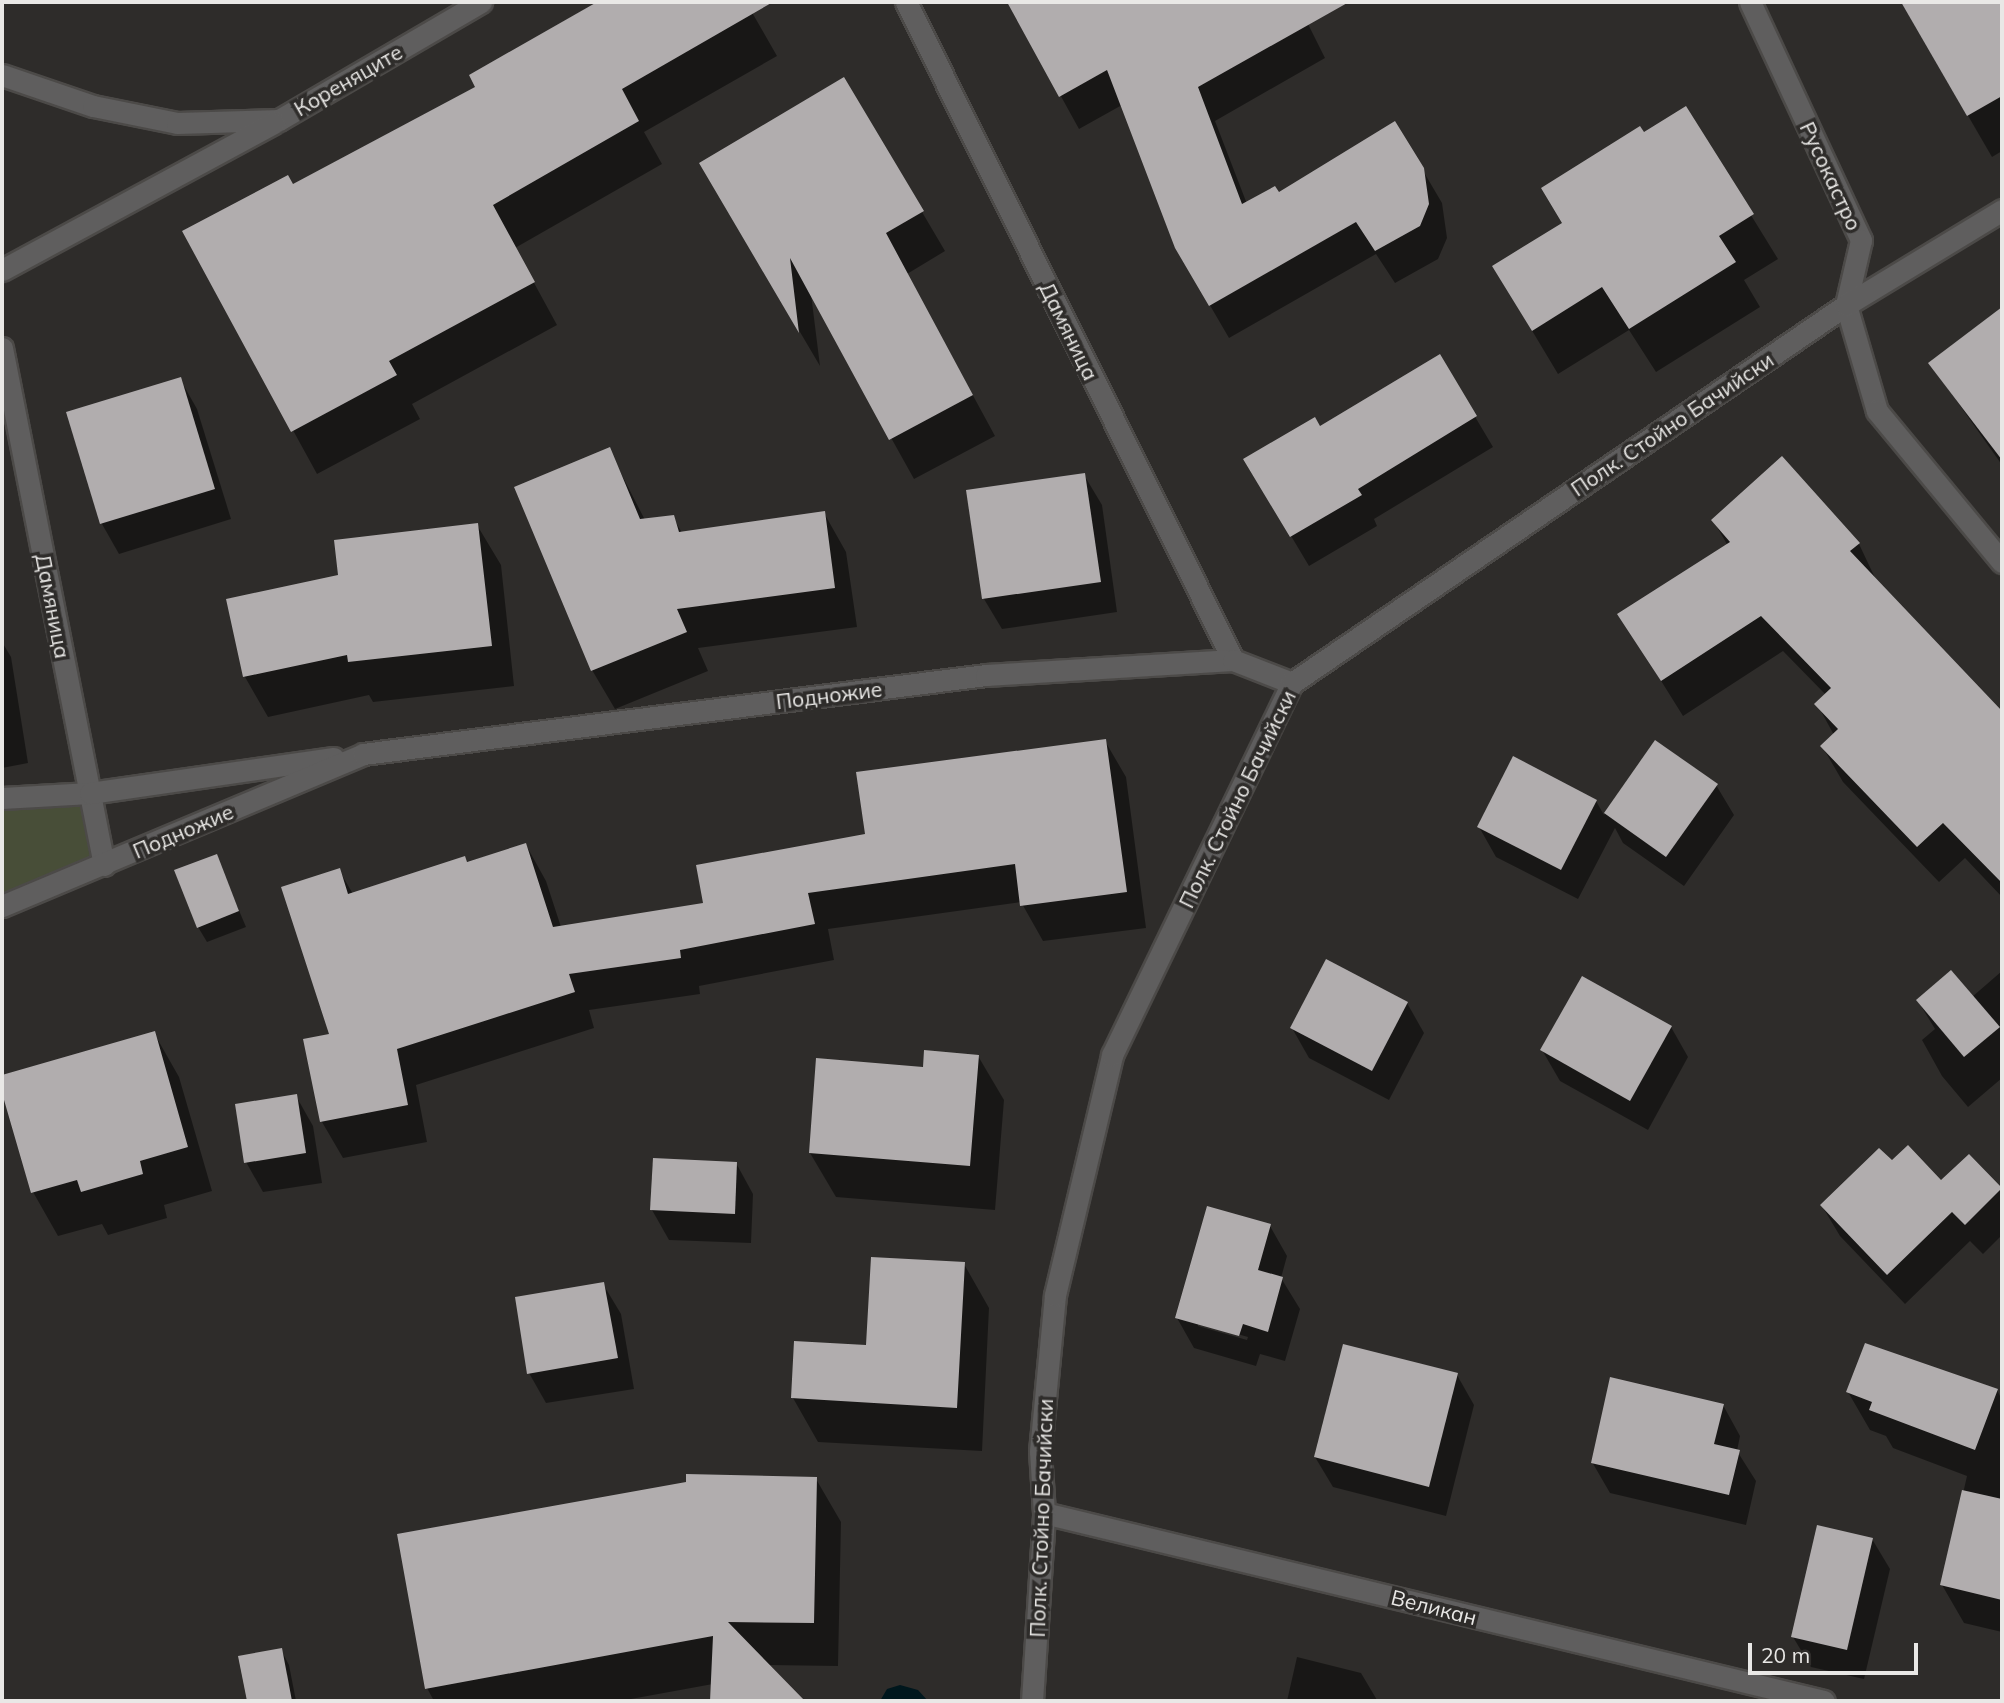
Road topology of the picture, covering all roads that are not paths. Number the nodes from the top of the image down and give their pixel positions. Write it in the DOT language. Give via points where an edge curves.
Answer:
graph roads {
  1 [pos="481,2"];
  2 [pos="906,2"];
  3 [pos="1750,2"];
  4 [pos="2,75"];
  5 [pos="279,120"];
  6 [pos="2002,210"];
  7 [pos="2,270"];
  8 [pos="1846,305"];
  9 [pos="2,348"];
  10 [pos="2002,562"];
  11 [pos="1233,660"];
  12 [pos="1292,683"];
  13 [pos="363,754"];
  14 [pos="90,793"];
  15 [pos="2,798"];
  16 [pos="104,864"];
  17 [pos="2,906"];
  18 [pos="1044,1513"];
  19 [pos="1032,1701"];
  20 [pos="1824,1701"];
  1 -- 5 [label="street, Кореняците"];
  2 -- 11 [label="street, Дамяница"];
  3 -- 8 [label="street, Русокастро" via="1861,240"];
  4 -- 5 [label="street, Кореняците" via="93,106 177,123"];
  5 -- 7 [label="street"];
  6 -- 8 [label="street, Полк. Стойно Бачийски"];
  8 -- 10 [label="street, Русокастро" via="1877,411"];
  8 -- 12 [label="street, Полк. Стойно Бачийски"];
  9 -- 14 [label="street, Дамяница"];
  11 -- 12 [label="street, Подножие"];
  11 -- 13 [label="street, Подножие" via="986,675"];
  12 -- 18 [label="street, Полк. Стойно Бачийски" via="1112,1055 1055,1295 1040,1451"];
  13 -- 14 [label="street, Подножие"];
  13 -- 16 [label="street, Подножие"];
  14 -- 15 [label="street, Подножие"];
  14 -- 16 [label="street, Дамяница"];
  16 -- 17 [label="street, Подножие"];
  18 -- 19 [label="street, Полк. Стойно Бачийски"];
  18 -- 20 [label="street, Великан"];
}
